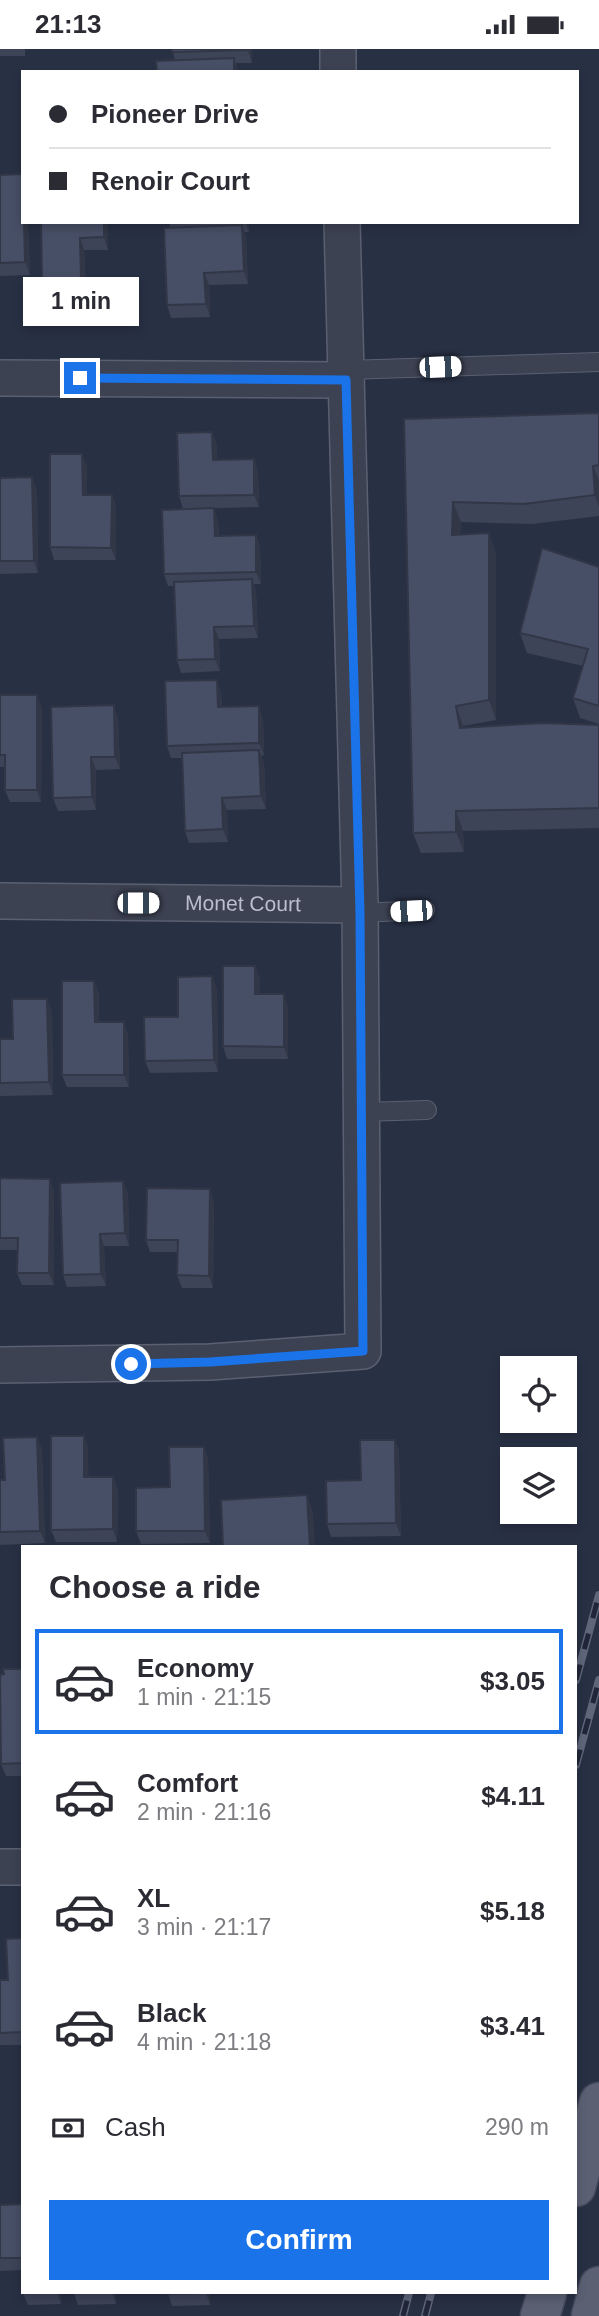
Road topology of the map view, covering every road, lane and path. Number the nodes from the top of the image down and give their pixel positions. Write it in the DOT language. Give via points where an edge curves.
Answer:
graph roads {
  1 [pos="338,49"];
  2 [pos="338,70"];
  3 [pos="342,224"];
  4 [pos="599,362"];
  5 [pos="346,375"];
  6 [pos="0,378"];
  7 [pos="0,901"];
  8 [pos="360,909"];
  9 [pos="425,910"];
  10 [pos="427,1110"];
  11 [pos="362,1112"];
  12 [pos="0,1366"];
  13 [pos="0,1867"];
  14 [pos="21,1867"];
  15 [pos="599,2102"];
  16 [pos="577,2183"];
  17 [pos="599,2286"];
  18 [pos="547,2294"];
  19 [pos="540,2316"];
  20 [pos="591,2316"];
  1 -- 2 [label="street"];
  3 -- 5 [label="street"];
  4 -- 5 [label="lane"];
  5 -- 6 [label="street"];
  5 -- 8 [label="street"];
  7 -- 8 [label="street, Monet Court"];
  8 -- 9 [label="lane"];
  8 -- 11 [label="street"];
  10 -- 11 [label="lane"];
  11 -- 12 [label="street" via="363,1351 210,1362"];
  13 -- 14 [label="street"];
  15 -- 16 [label="main road"];
  17 -- 20 [label="main road"];
  18 -- 19 [label="main road"];
}
